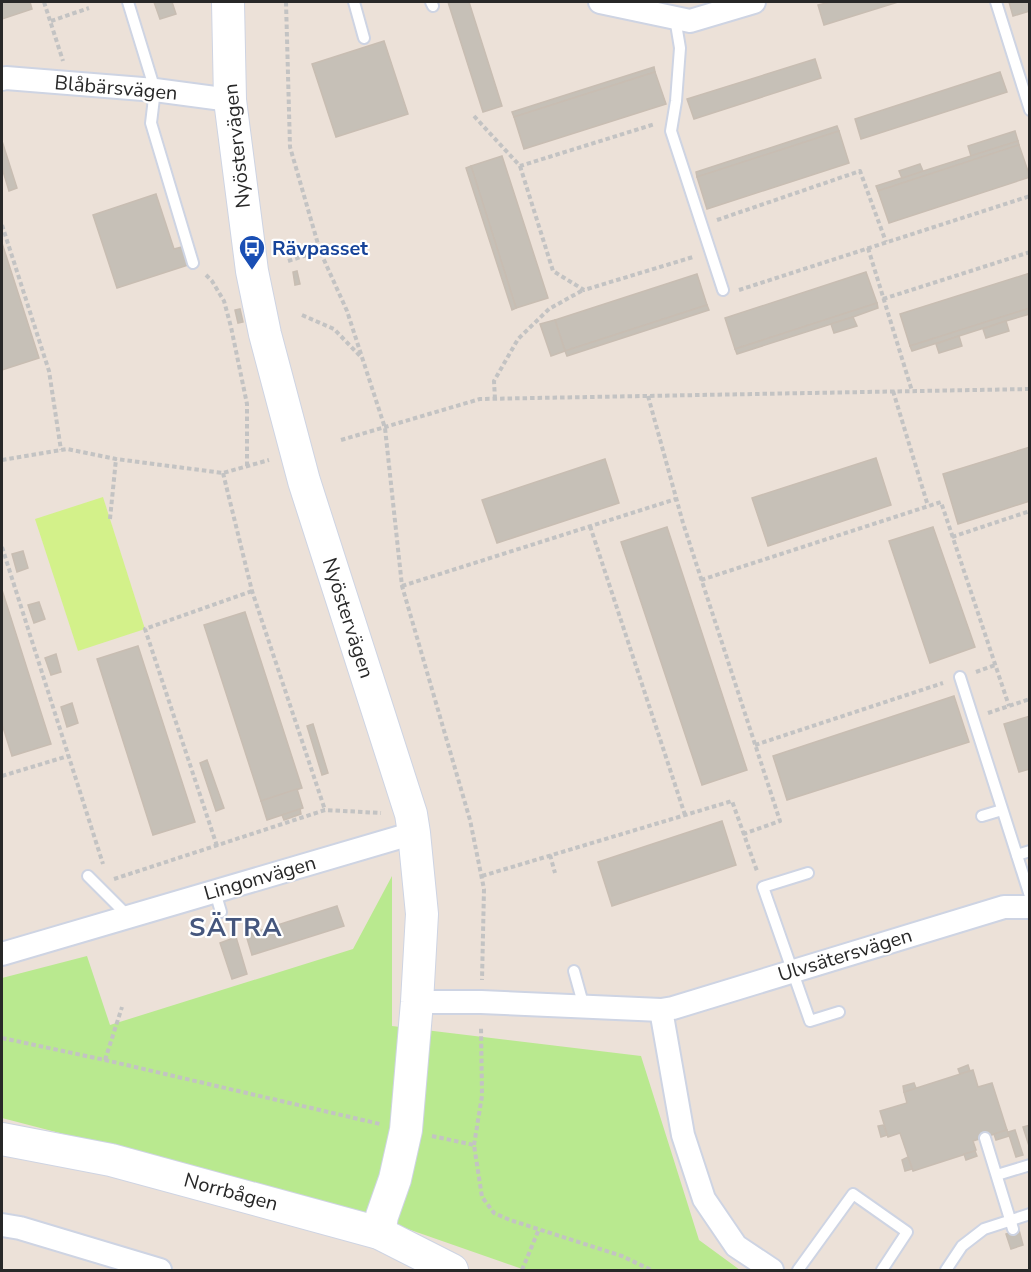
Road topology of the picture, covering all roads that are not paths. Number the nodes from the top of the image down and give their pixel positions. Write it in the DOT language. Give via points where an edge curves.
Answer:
graph roads {
  1 [pos="128,2"];
  2 [pos="228,2"];
  3 [pos="354,2"];
  4 [pos="600,2"];
  5 [pos="754,2"];
  6 [pos="996,2"];
  7 [pos="675,17"];
  8 [pos="364,38"];
  9 [pos="2,79"];
  10 [pos="155,90"];
  11 [pos="230,100"];
  12 [pos="1029,110"];
  13 [pos="193,263"];
  14 [pos="723,290"];
  15 [pos="960,677"];
  16 [pos="1002,810"];
  17 [pos="982,816"];
  18 [pos="413,824"];
  19 [pos="1029,851"];
  20 [pos="1017,855"];
  21 [pos="808,873"];
  22 [pos="88,876"];
  23 [pos="1029,896"];
  24 [pos="1029,907"];
  25 [pos="122,909"];
  26 [pos="2,954"];
  27 [pos="574,971"];
  28 [pos="792,972"];
  29 [pos="417,1002"];
  30 [pos="584,1007"];
  31 [pos="661,1010"];
  32 [pos="839,1012"];
  33 [pos="985,1138"];
  34 [pos="2,1139"];
  35 [pos="1029,1165"];
  36 [pos="997,1175"];
  37 [pos="1029,1214"];
  38 [pos="2,1225"];
  39 [pos="1012,1225"];
  40 [pos="379,1233"];
  41 [pos="160,1270"];
  42 [pos="452,1270"];
  43 [pos="772,1270"];
  44 [pos="798,1270"];
  45 [pos="882,1270"];
  46 [pos="946,1270"];
  1 -- 10 [label="lane"];
  2 -- 11 [label="street, Nyöstervägen"];
  3 -- 8 [label="lane"];
  4 -- 7 [label="street"];
  5 -- 7 [label="street" via="690,21"];
  6 -- 12 [label="lane"];
  7 -- 14 [label="lane" via="680,48 671,131"];
  9 -- 10 [label="street, Blåbärsvägen"];
  10 -- 11 [label="street, Blåbärsvägen"];
  10 -- 13 [label="lane" via="150,123"];
  11 -- 18 [label="street, Nyöstervägen" via="252,271 266,334 304,481"];
  15 -- 16 [label="lane"];
  16 -- 17 [label="lane"];
  16 -- 20 [label="lane"];
  18 -- 25 [label="street, Lingonvägen" via="218,902"];
  18 -- 29 [label="street, Nyöstervägen" via="422,914"];
  19 -- 20 [label="lane"];
  20 -- 23 [label="lane"];
  21 -- 28 [label="lane" via="763,887"];
  22 -- 25 [label="lane"];
  24 -- 28 [label="street, Ulvsätersvägen" via="1005,907"];
  25 -- 26 [label="street, Lingonvägen"];
  27 -- 30 [label="lane"];
  28 -- 31 [label="street, Ulvsätersvägen"];
  28 -- 32 [label="lane" via="810,1021"];
  29 -- 30 [label="street, Ulvsätersvägen"];
  29 -- 40 [label="street, Nyöstervägen" via="406,1130"];
  30 -- 31 [label="street, Ulvsätersvägen"];
  31 -- 43 [label="street" via="683,1135 704,1199 736,1246"];
  33 -- 36 [label="lane"];
  34 -- 40 [label="street, Norrbågen" via="111,1160"];
  35 -- 36 [label="lane"];
  36 -- 39 [label="lane"];
  37 -- 39 [label="lane"];
  38 -- 41 [label="street"];
  39 -- 46 [label="lane" via="984,1229 962,1246"];
  40 -- 42 [label="street, Norrbågen"];
  44 -- 45 [label="lane" via="852,1194 907,1232"];
}
